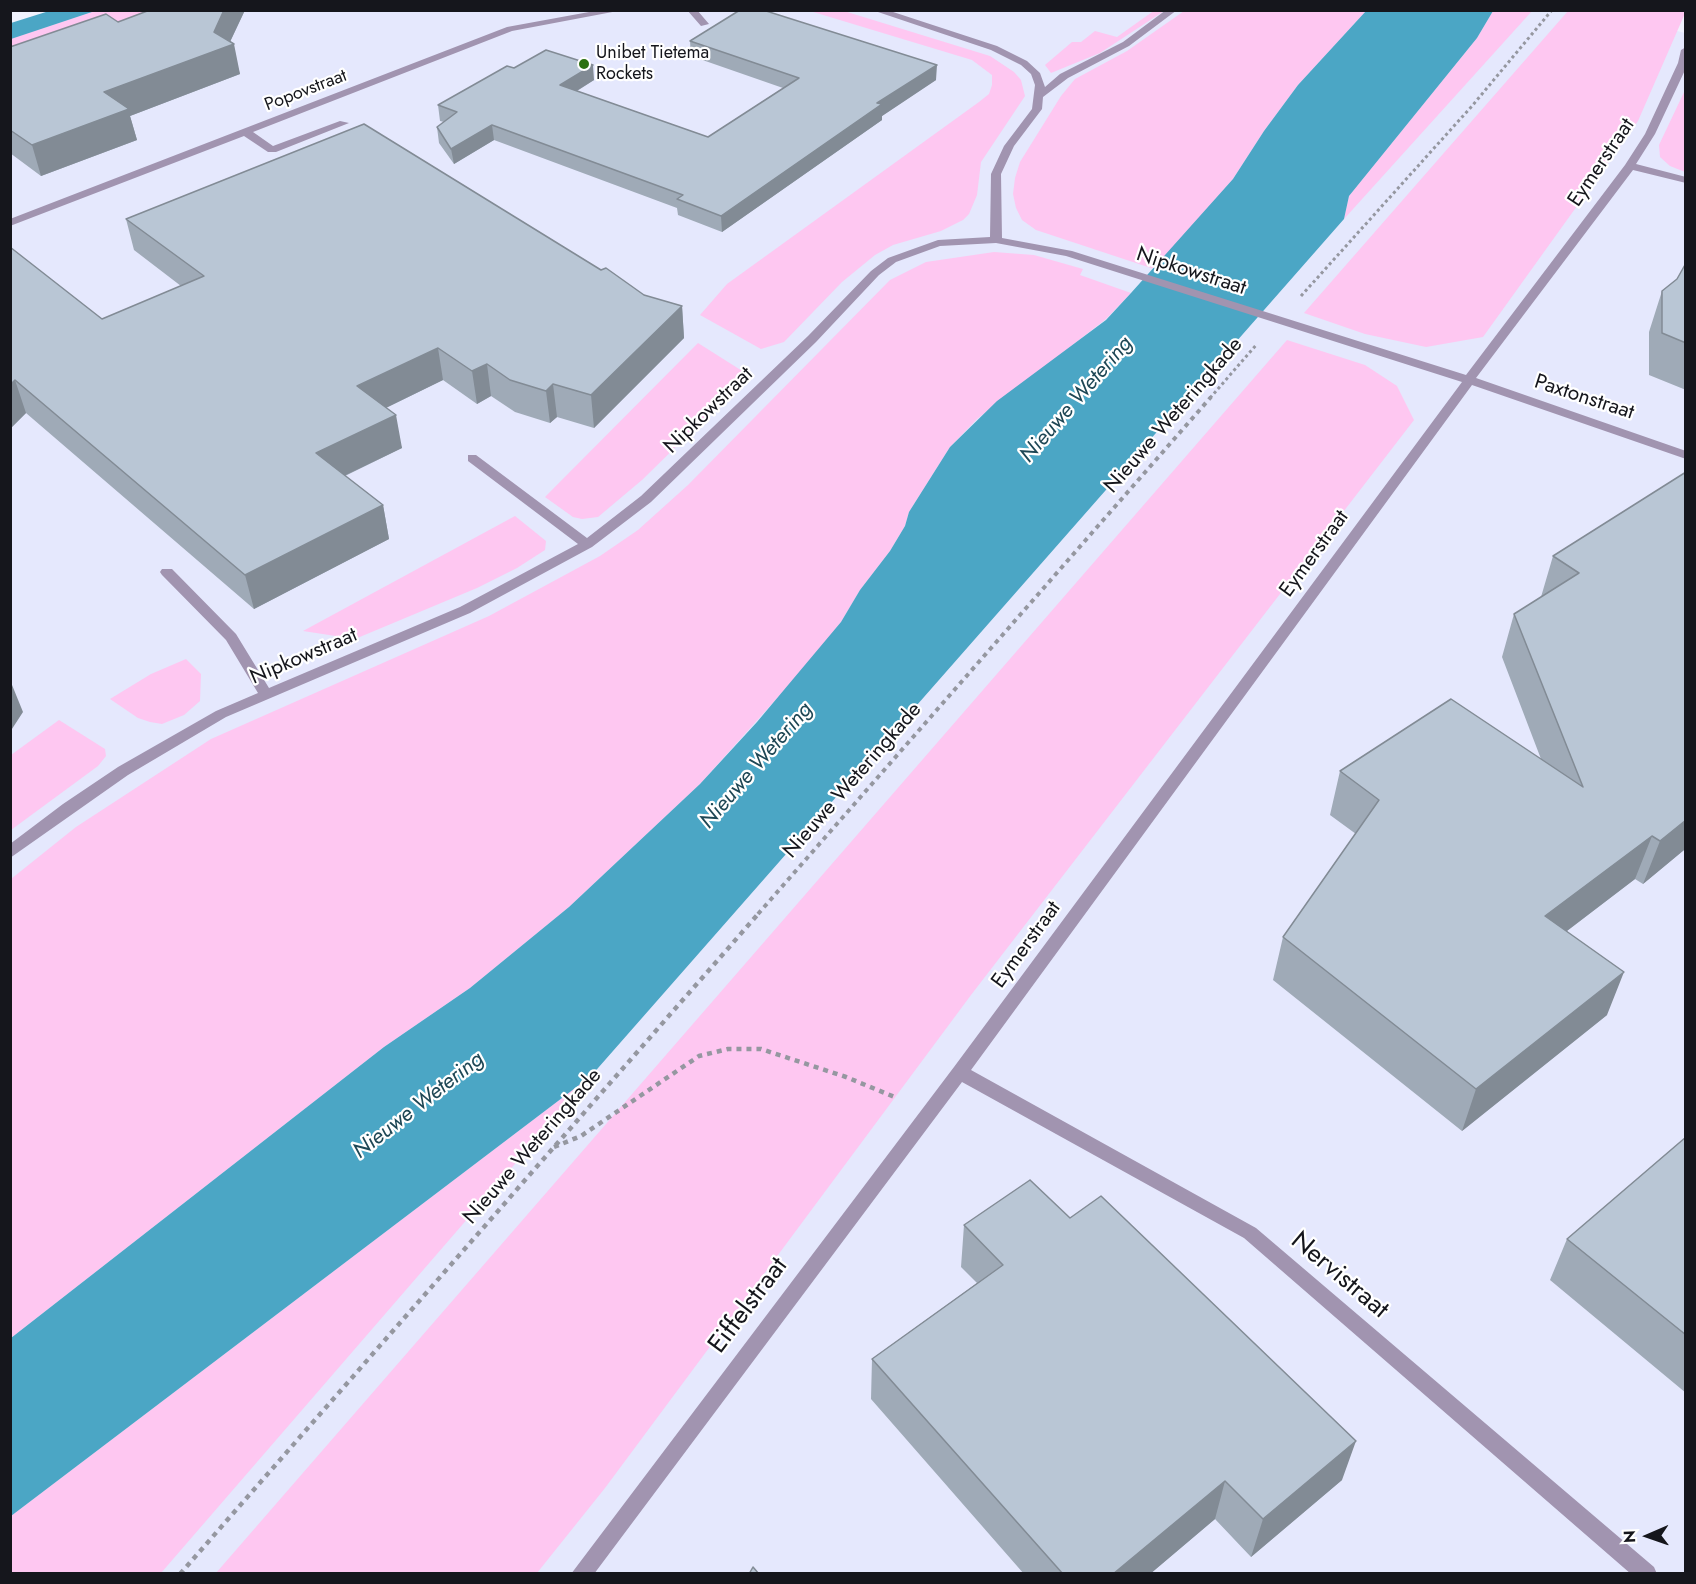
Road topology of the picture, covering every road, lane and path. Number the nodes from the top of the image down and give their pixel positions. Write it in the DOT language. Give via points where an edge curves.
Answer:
graph roads {
  1 [pos="619,10"];
  2 [pos="691,10"];
  3 [pos="876,10"];
  4 [pos="1173,10"];
  5 [pos="1552,10"];
  6 [pos="704,24"];
  7 [pos="1686,50"];
  8 [pos="1041,95"];
  9 [pos="344,123"];
  10 [pos="246,132"];
  11 [pos="1630,166"];
  12 [pos="1686,180"];
  13 [pos="10,223"];
  14 [pos="996,240"];
  15 [pos="1293,305"];
  16 [pos="1262,338"];
  17 [pos="1469,380"];
  18 [pos="1686,455"];
  19 [pos="472,458"];
  20 [pos="587,544"];
  21 [pos="167,572"];
  22 [pos="266,694"];
  23 [pos="10,853"];
  24 [pos="960,1072"];
  25 [pos="930,1112"];
  26 [pos="551,1149"];
  27 [pos="180,1574"];
  28 [pos="581,1574"];
  29 [pos="1647,1574"];
  1 -- 10 [label="street, Popovstraat" via="510,29"];
  2 -- 6 [label="street"];
  3 -- 8 [label="street" via="1009,54 1035,73"];
  4 -- 8 [label="street" via="1126,44 1064,76"];
  5 -- 15 [label="path" via="1473,106"];
  7 -- 11 [label="street, Eymerstraat" via="1650,134"];
  8 -- 14 [label="street" via="1037,109 1009,146 996,174"];
  9 -- 10 [label="street" via="272,150"];
  10 -- 13 [label="street, Popovstraat"];
  11 -- 12 [label="street"];
  11 -- 17 [label="street, Eymerstraat"];
  14 -- 17 [label="street, Nipkowstraat" via="1044,247 1101,263"];
  14 -- 20 [label="street, Nipkowstraat" via="938,243 892,260 646,499"];
  16 -- 26 [label="path, Nieuwe Weteringkade"];
  17 -- 18 [label="street, Paxtonstraat"];
  17 -- 24 [label="street, Eymerstraat"];
  19 -- 20 [label="street"];
  20 -- 22 [label="street, Nipkowstraat" via="501,593"];
  21 -- 22 [label="street" via="231,638"];
  22 -- 23 [label="street, Nipkowstraat" via="221,714 123,771"];
  24 -- 25 [label="street, Eiffelstraat"];
  24 -- 29 [label="street, Nervistraat" via="1250,1233"];
  25 -- 26 [label="path" via="846,1077 761,1049 728,1049 699,1056 581,1136"];
  25 -- 28 [label="street, Eiffelstraat"];
  26 -- 27 [label="path, Nieuwe Weteringkade"];
}
